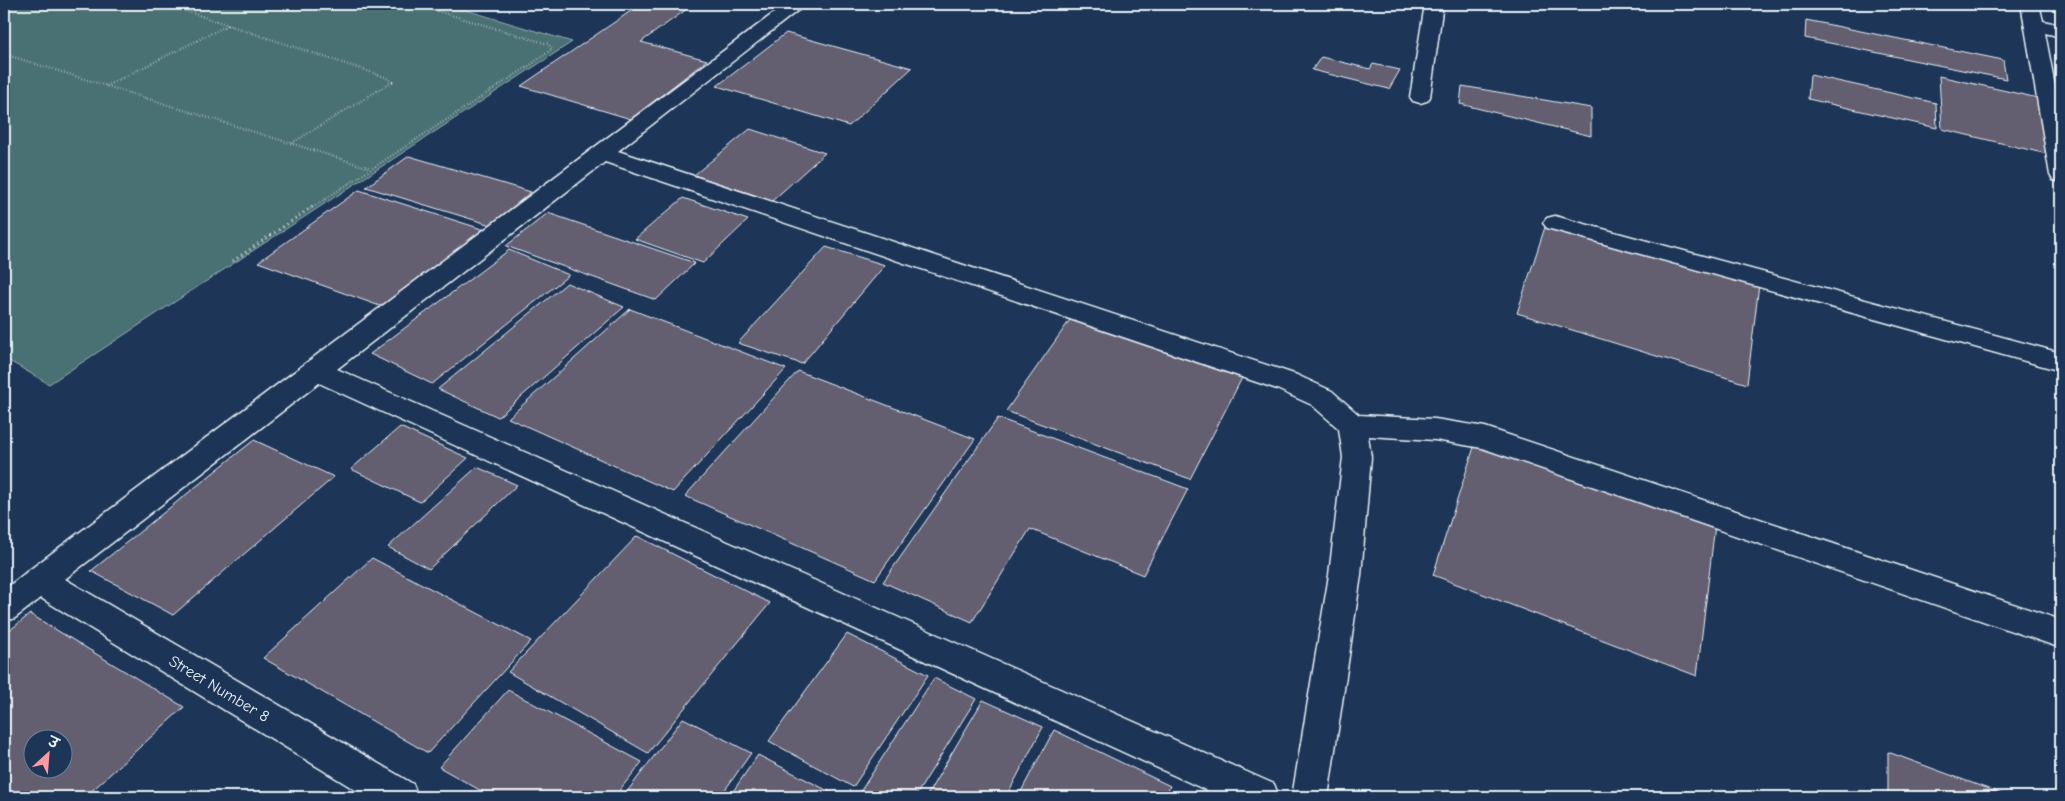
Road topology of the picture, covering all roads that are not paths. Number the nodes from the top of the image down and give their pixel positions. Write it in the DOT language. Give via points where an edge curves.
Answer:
graph roads {
  1 [pos="797,4"];
  2 [pos="1434,4"];
  3 [pos="2030,4"];
  4 [pos="2034,25"];
  5 [pos="2061,31"];
  6 [pos="1420,98"];
  7 [pos="601,153"];
  8 [pos="2061,170"];
  9 [pos="1555,223"];
  10 [pos="2061,362"];
  11 [pos="315,370"];
  12 [pos="1352,425"];
  13 [pos="39,580"];
  14 [pos="4,608"];
  15 [pos="2061,634"];
  16 [pos="400,797"];
  17 [pos="1261,797"];
  18 [pos="1310,797"];
  1 -- 7 [label="street"];
  2 -- 6 [label="street"];
  3 -- 4 [label="street"];
  4 -- 5 [label="street"];
  4 -- 8 [label="street"];
  7 -- 11 [label="street"];
  7 -- 12 [label="street" via="1287,382 1322,398"];
  9 -- 10 [label="street"];
  11 -- 13 [label="street"];
  11 -- 17 [label="street"];
  12 -- 15 [label="street" via="1428,427 1485,438"];
  12 -- 18 [label="street" via="1357,457 1345,575"];
  13 -- 14 [label="street"];
  13 -- 16 [label="street, Street Number 8"];
}
